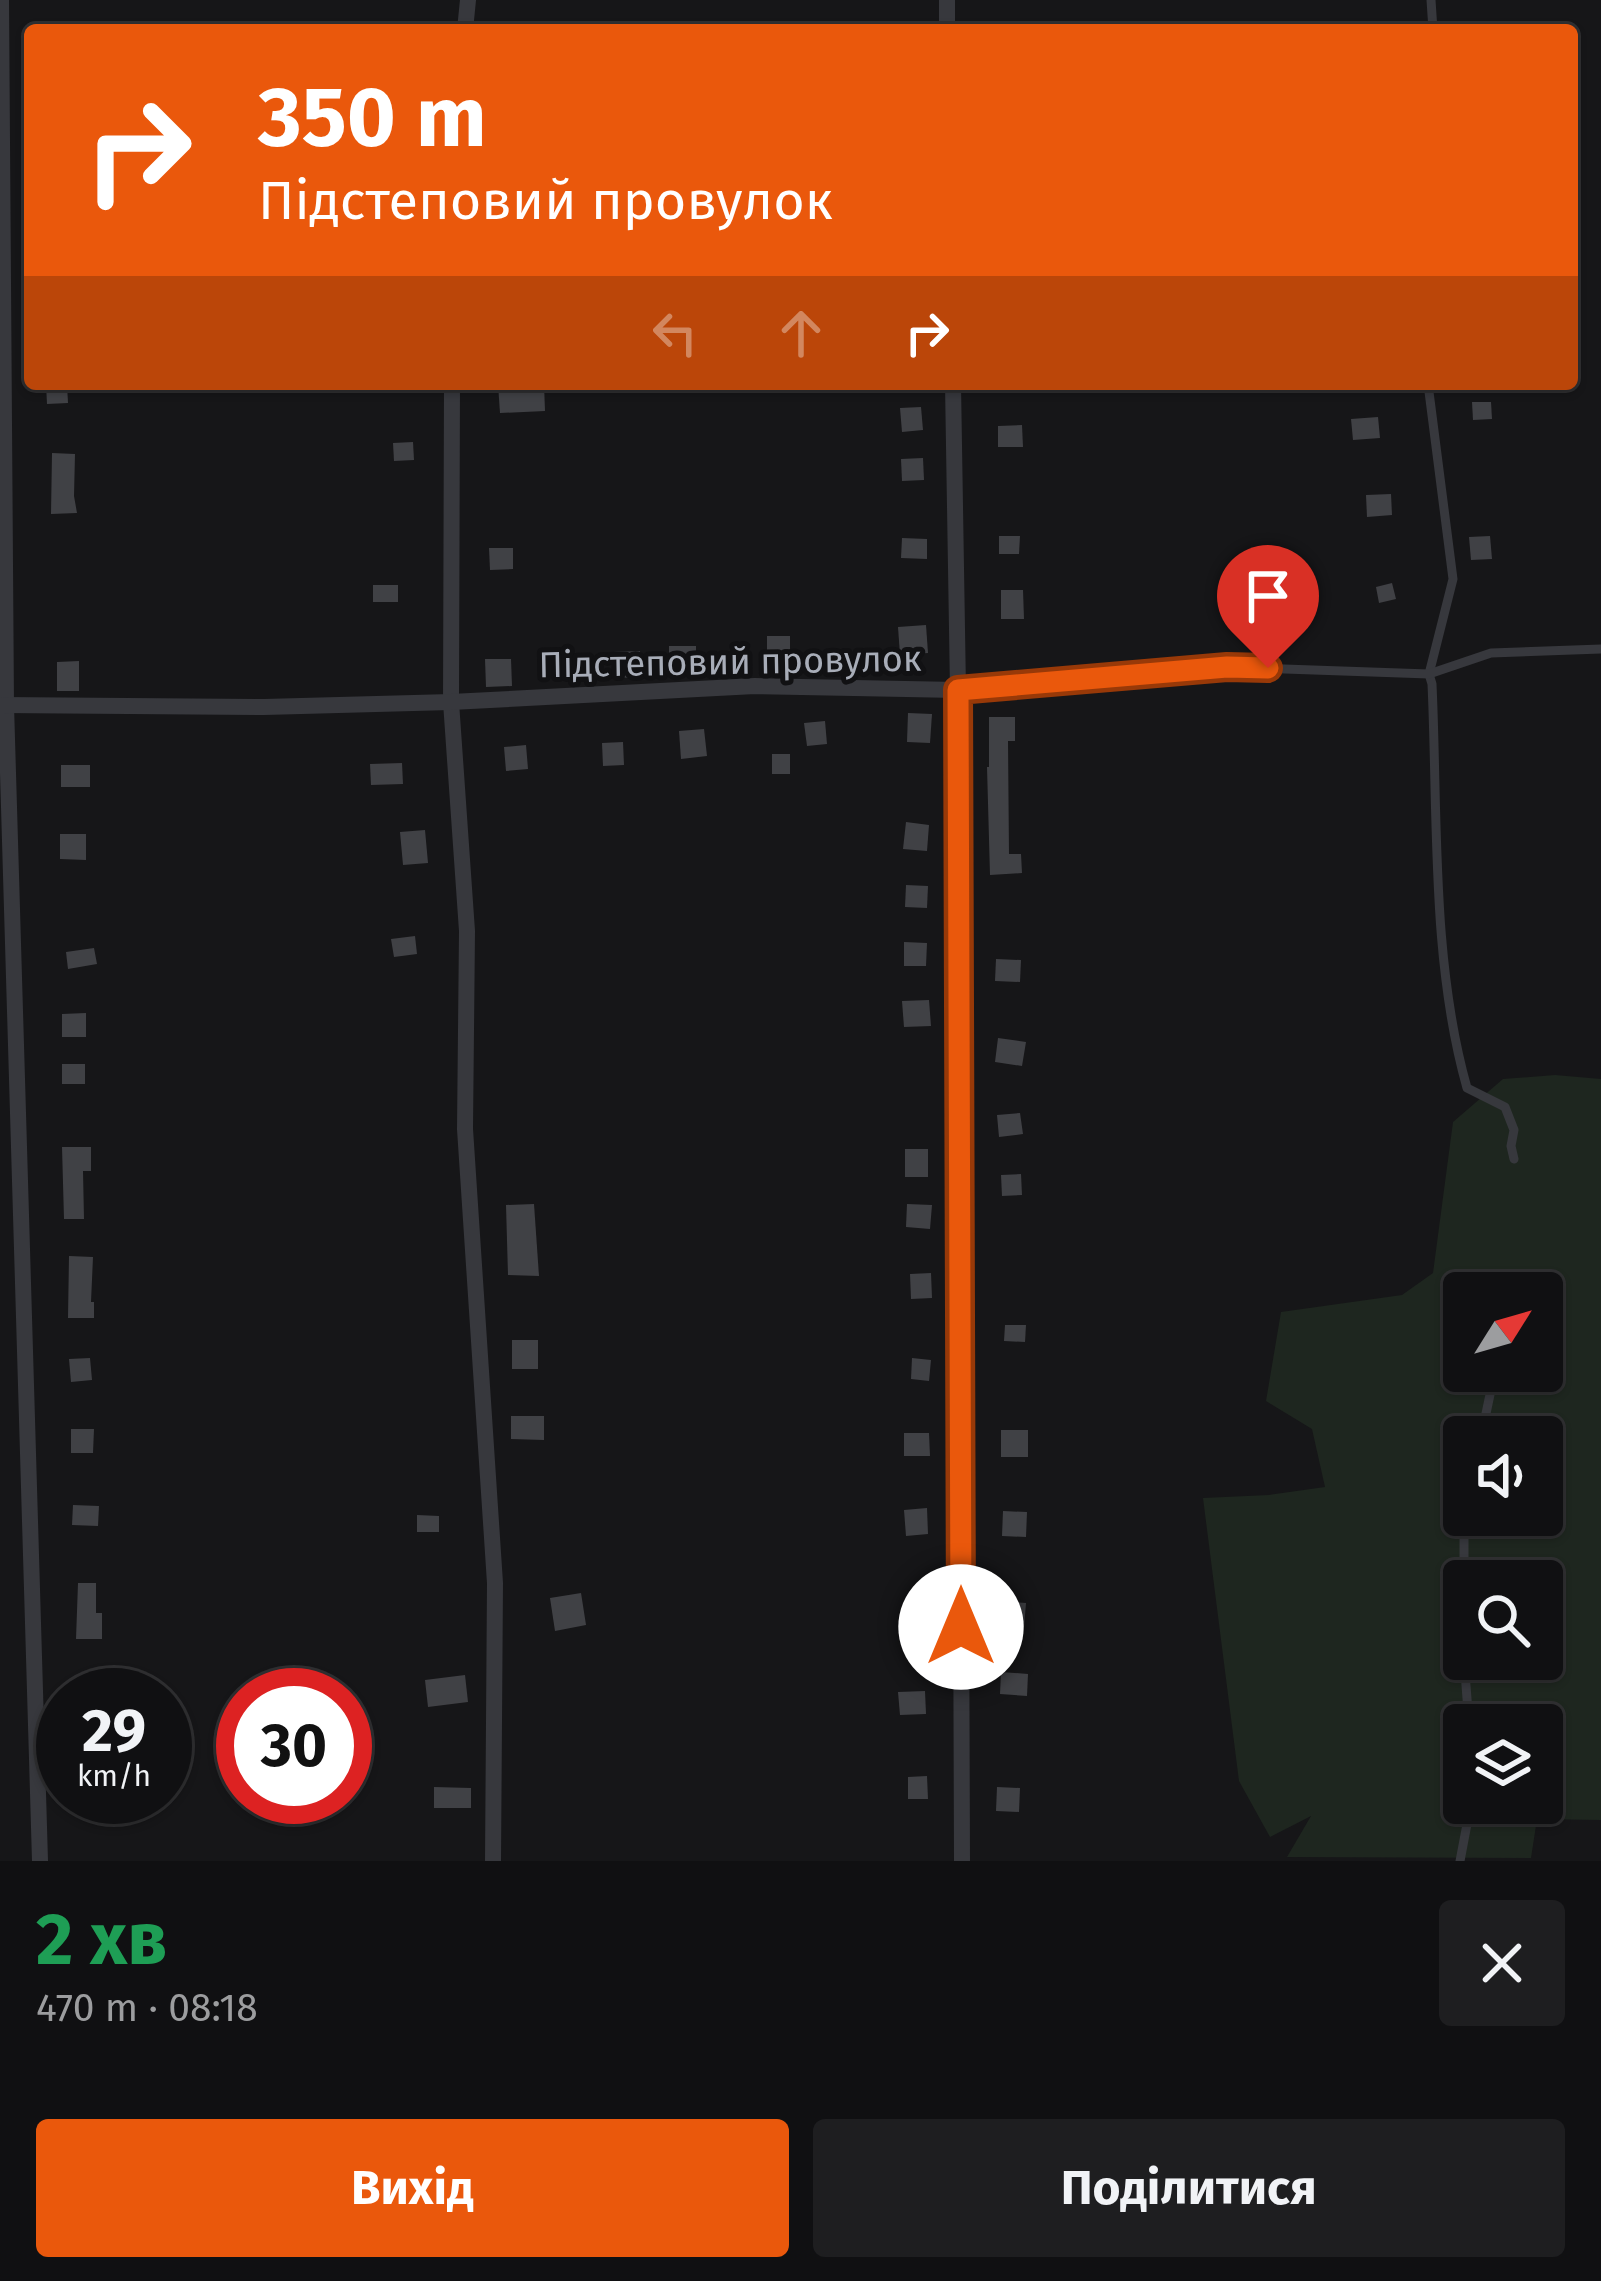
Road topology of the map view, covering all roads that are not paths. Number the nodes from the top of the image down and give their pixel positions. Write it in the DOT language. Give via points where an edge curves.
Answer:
graph roads {
  1 [pos="1,0"];
  2 [pos="452,390"];
  3 [pos="952,390"];
  4 [pos="1429,390"];
  5 [pos="1601,650"];
  6 [pos="1429,674"];
  7 [pos="958,690"];
  8 [pos="451,702"];
  9 [pos="3,705"];
  10 [pos="1514,1160"];
  11 [pos="1467,1824"];
  12 [pos="40,1861"];
  13 [pos="493,1861"];
  14 [pos="962,1861"];
  15 [pos="1460,1861"];
  1 -- 9 [label="street"];
  2 -- 8 [label="street"];
  3 -- 7 [label="street"];
  4 -- 6 [label="lane" via="1453,579"];
  5 -- 6 [label="lane, Підстеповий провулок" via="1490,653"];
  6 -- 7 [label="lane, Підстеповий провулок" via="1227,667"];
  6 -- 10 [label="lane" via="1456,1050 1467,1088 1504,1107"];
  7 -- 8 [label="street, Підстеповий провулок" via="755,686"];
  7 -- 14 [label="street"];
  8 -- 9 [label="street, Підстеповий провулок"];
  8 -- 13 [label="street" via="467,931 465,1129 495,1583"];
  9 -- 12 [label="street"];
  11 -- 15 [label="lane"];
}
